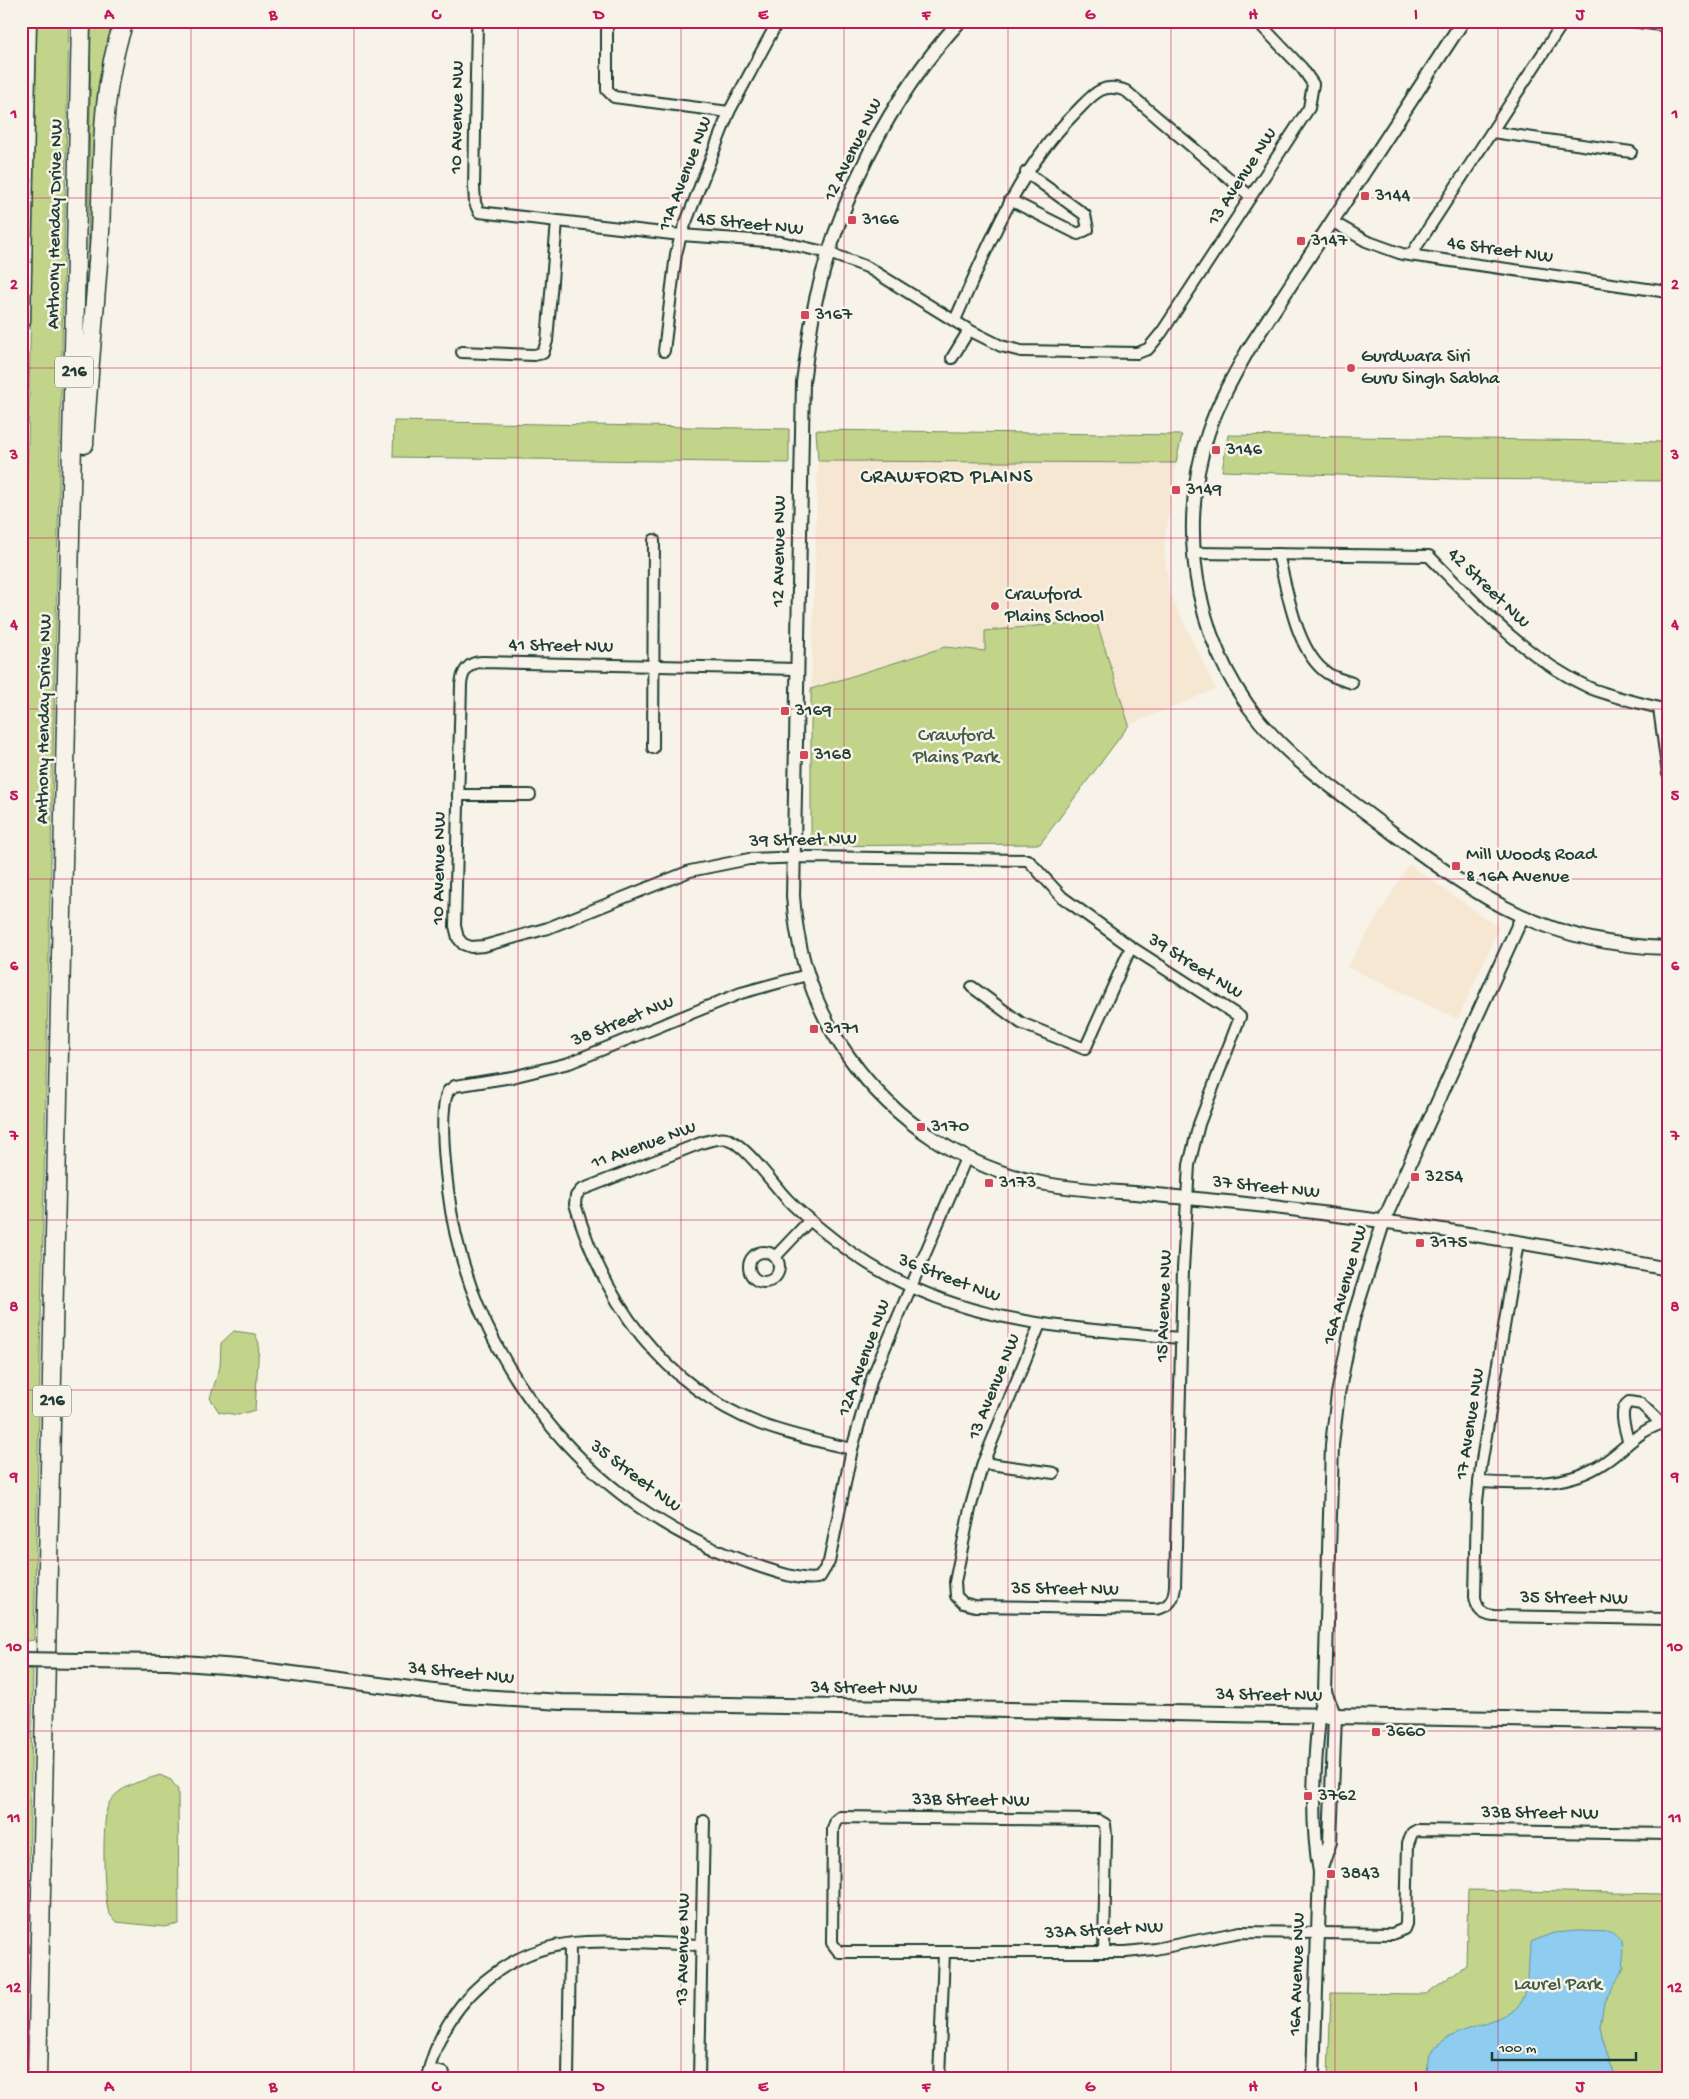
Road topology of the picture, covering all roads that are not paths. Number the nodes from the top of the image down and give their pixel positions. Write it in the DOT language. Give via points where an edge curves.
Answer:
graph roads {
  1 [pos="27,21"];
  2 [pos="82,21"];
  3 [pos="124,21"];
  4 [pos="477,21"];
  5 [pos="607,21"];
  6 [pos="778,21"];
  7 [pos="960,21"];
  8 [pos="1258,21"];
  9 [pos="1464,21"];
  10 [pos="1564,21"];
  11 [pos="1631,21"];
  12 [pos="1668,26"];
  13 [pos="729,112"];
  14 [pos="1492,132"];
  15 [pos="1630,152"];
  16 [pos="1026,172"];
  17 [pos="1250,196"];
  18 [pos="1010,200"];
  19 [pos="479,212"];
  20 [pos="557,221"];
  21 [pos="1333,222"];
  22 [pos="681,235"];
  23 [pos="829,253"];
  24 [pos="1411,256"];
  25 [pos="1668,292"];
  26 [pos="955,320"];
  27 [pos="21,321"];
  28 [pos="969,330"];
  29 [pos="664,351"];
  30 [pos="1143,351"];
  31 [pos="462,352"];
  32 [pos="952,358"];
  33 [pos="654,540"];
  34 [pos="1194,553"];
  35 [pos="1278,554"];
  36 [pos="468,666"];
  37 [pos="654,666"];
  38 [pos="796,669"];
  39 [pos="1352,683"];
  40 [pos="66,724"];
  41 [pos="652,748"];
  42 [pos="1668,774"];
  43 [pos="458,795"];
  44 [pos="530,796"];
  45 [pos="793,858"];
  46 [pos="1522,917"];
  47 [pos="460,942"];
  48 [pos="1131,947"];
  49 [pos="1668,948"];
  50 [pos="807,974"];
  51 [pos="972,987"];
  52 [pos="1240,1017"];
  53 [pos="881,1097"];
  54 [pos="728,1139"];
  55 [pos="966,1158"];
  56 [pos="1186,1198"];
  57 [pos="810,1220"];
  58 [pos="1384,1220"];
  59 [pos="1518,1242"];
  60 [pos="775,1257"];
  61 [pos="1668,1269"];
  62 [pos="910,1286"];
  63 [pos="1040,1324"];
  64 [pos="1181,1338"];
  65 [pos="1664,1423"];
  66 [pos="550,1425"];
  67 [pos="1628,1441"];
  68 [pos="852,1449"];
  69 [pos="983,1463"];
  70 [pos="1054,1473"];
  71 [pos="1479,1482"];
  72 [pos="820,1577"];
  73 [pos="959,1601"];
  74 [pos="1170,1603"];
  75 [pos="1480,1612"];
  76 [pos="1668,1618"];
  77 [pos="21,1660"];
  78 [pos="1325,1692"];
  79 [pos="1319,1716"];
  80 [pos="1335,1716"];
  81 [pos="1668,1722"];
  82 [pos="704,1822"];
  83 [pos="1668,1834"];
  84 [pos="1320,1872"];
  85 [pos="1404,1929"];
  86 [pos="1318,1933"];
  87 [pos="570,1944"];
  88 [pos="701,1945"];
  89 [pos="835,1949"];
  90 [pos="1104,1952"];
  91 [pos="944,1953"];
  92 [pos="428,2073"];
  93 [pos="444,2073"];
  94 [pos="37,2078"];
  95 [pos="568,2078"];
  96 [pos="699,2078"];
  97 [pos="939,2078"];
  98 [pos="1313,2078"];
  1 -- 27 [label="highway, Anthony Henday Drive NW"];
  2 -- 40 [label="highway, Anthony Henday Drive NW / 216"];
  3 -- 40 [label="highway" via="107,88 100,160 100,232 90,340"];
  4 -- 19 [label="street, 10 Avenue NW" via="474,187"];
  5 -- 13 [label="street" via="607,90 614,97"];
  6 -- 13 [label="street, 11A Avenue NW"];
  7 -- 23 [label="street, 12 Avenue NW" via="937,46 889,114 848,200"];
  8 -- 17 [label="street, 13 Avenue NW" via="1302,68 1313,84 1313,94 1309,108"];
  9 -- 21 [label="street"];
  10 -- 14 [label="street"];
  11 -- 12 [label="street"];
  13 -- 22 [label="street, 11A Avenue NW"];
  14 -- 15 [label="street"];
  14 -- 24 [label="street"];
  16 -- 17 [label="street" via="1095,93 1114,86 1126,91"];
  16 -- 18 [label="street"];
  16 -- 18 [label="street" via="1084,215 1088,229 1078,234"];
  17 -- 30 [label="street, 13 Avenue NW" via="1162,332"];
  18 -- 26 [label="street"];
  19 -- 20 [label="street, 45 Street NW"];
  20 -- 22 [label="street, 45 Street NW"];
  20 -- 31 [label="street" via="547,342 543,352 534,355"];
  21 -- 24 [label="street, 46 Street NW" via="1375,245"];
  21 -- 34 [label="street" via="1248,350 1218,406 1197,480 1193,515"];
  22 -- 23 [label="street, 45 Street NW" via="781,242"];
  22 -- 29 [label="street, 11A Avenue NW"];
  23 -- 26 [label="street, 45 Street NW" via="867,267"];
  23 -- 38 [label="street, 12 Avenue NW" via="816,299 803,382"];
  24 -- 25 [label="street, 46 Street NW"];
  26 -- 28 [label="street, 45 Street NW"];
  28 -- 30 [label="street, 45 Street NW" via="1001,346 1021,351 1131,354"];
  28 -- 32 [label="street"];
  33 -- 37 [label="street"];
  34 -- 35 [label="street, 42 Street NW"];
  34 -- 46 [label="street" via="1204,610 1219,652 1241,695 1273,736 1307,767 1447,873 1485,899"];
  35 -- 39 [label="street" via="1298,633 1318,665 1328,674"];
  35 -- 42 [label="street, 42 Street NW" via="1429,556 1527,650 1589,687 1659,708"];
  36 -- 37 [label="street, 41 Street NW" via="477,662"];
  36 -- 43 [label="street, 10 Avenue NW" via="461,685"];
  37 -- 38 [label="street, 41 Street NW"];
  37 -- 41 [label="street"];
  38 -- 45 [label="street, 12 Avenue NW"];
  40 -- 94 [label="highway, Anthony Henday Drive NW / 216"];
  43 -- 44 [label="street, 10 Avenue NW"];
  43 -- 47 [label="street, 10 Avenue NW" via="455,926"];
  45 -- 47 [label="street, 39 Street NW" via="750,859 711,865 518,937 476,948"];
  45 -- 48 [label="street, 39 Street NW" via="1028,860 1062,897"];
  45 -- 50 [label="street, 12 Avenue NW" via="794,907"];
  46 -- 49 [label="street" via="1604,943"];
  46 -- 58 [label="street, 16A Avenue NW"];
  48 -- 51 [label="street, 39 Street NW" via="1085,1049 1022,1024"];
  48 -- 52 [label="street, 39 Street NW"];
  50 -- 53 [label="street, 12 Avenue NW" via="834,1035"];
  50 -- 66 [label="street, 38 Street NW" via="741,994 569,1063 450,1089 445,1100 446,1169 452,1219 462,1260 482,1316 503,1358 528,1398"];
  52 -- 56 [label="street, 15 Avenue NW" via="1194,1136"];
  53 -- 55 [label="street, 37 Street NW" via="912,1124"];
  54 -- 57 [label="street, 36 Street NW" via="742,1148"];
  54 -- 68 [label="street, 11 Avenue NW" via="701,1143 581,1190 576,1196 581,1223 606,1284 638,1333 670,1366 706,1393 753,1421"];
  55 -- 56 [label="street, 37 Street NW" via="1042,1183"];
  55 -- 62 [label="street, 12A Avenue NW"];
  56 -- 58 [label="street, 37 Street NW"];
  56 -- 64 [label="street, 15 Avenue NW"];
  57 -- 60 [label="street"];
  57 -- 62 [label="street, 36 Street NW" via="853,1254"];
  58 -- 59 [label="street, 37 Street NW"];
  58 -- 78 [label="street, 16A Avenue NW" via="1353,1320 1336,1410"];
  59 -- 61 [label="street, 37 Street NW"];
  59 -- 71 [label="street, 17 Avenue NW"];
  62 -- 63 [label="street, 36 Street NW" via="981,1313"];
  62 -- 68 [label="street, 12A Avenue NW" via="872,1378"];
  63 -- 64 [label="street, 36 Street NW"];
  63 -- 69 [label="street, 13 Avenue NW"];
  64 -- 74 [label="street, 15 Avenue NW" via="1175,1586"];
  65 -- 67 [label="street" via="1646,1429"];
  65 -- 67 [label="street" via="1642,1404 1625,1404 1622,1413"];
  66 -- 72 [label="street, 35 Street NW" via="605,1481 678,1532 758,1566 812,1580"];
  67 -- 71 [label="street" via="1604,1463 1576,1477 1543,1482"];
  68 -- 72 [label="street, 12A Avenue NW" via="829,1562"];
  69 -- 70 [label="street, 13 Avenue NW"];
  69 -- 73 [label="street, 13 Avenue NW" via="954,1587"];
  71 -- 75 [label="street, 17 Avenue NW" via="1475,1598"];
  73 -- 74 [label="street, 35 Street NW" via="975,1606 1156,1610"];
  75 -- 76 [label="street, 35 Street NW" via="1493,1616"];
  77 -- 79 [label="main road, 34 Street NW, bridge" via="169,1662 238,1667 466,1696 561,1702"];
  78 -- 79 [label="street, 16A Avenue NW"];
  78 -- 80 [label="street, 16A Avenue NW"];
  79 -- 80 [label="main road, 34 Street NW"];
  79 -- 84 [label="street, 16A Avenue NW" via="1314,1841"];
  80 -- 81 [label="main road, 34 Street NW"];
  80 -- 84 [label="street, 16A Avenue NW" via="1330,1842"];
  82 -- 88 [label="street, 13 Avenue NW"];
  83 -- 85 [label="street, 33B Street NW" via="1423,1829 1412,1833 1408,1844"];
  84 -- 86 [label="street, 16A Avenue NW"];
  85 -- 86 [label="street, 33A Street NW" via="1392,1934"];
  86 -- 90 [label="street, 33A Street NW" via="1240,1932 1155,1949"];
  86 -- 98 [label="street, 16A Avenue NW"];
  87 -- 88 [label="street"];
  87 -- 92 [label="street" via="539,1951 488,1977 463,2002 439,2037"];
  87 -- 95 [label="street"];
  88 -- 96 [label="street, 13 Avenue NW"];
  89 -- 90 [label="street, 33B Street NW" via="832,1943 833,1829 840,1817 1098,1820 1105,1824 1106,1834"];
  89 -- 91 [label="street, 33A Street NW" via="839,1952"];
  90 -- 91 [label="street, 33A Street NW"];
  91 -- 97 [label="street"];
  92 -- 93 [label="street"];
}
